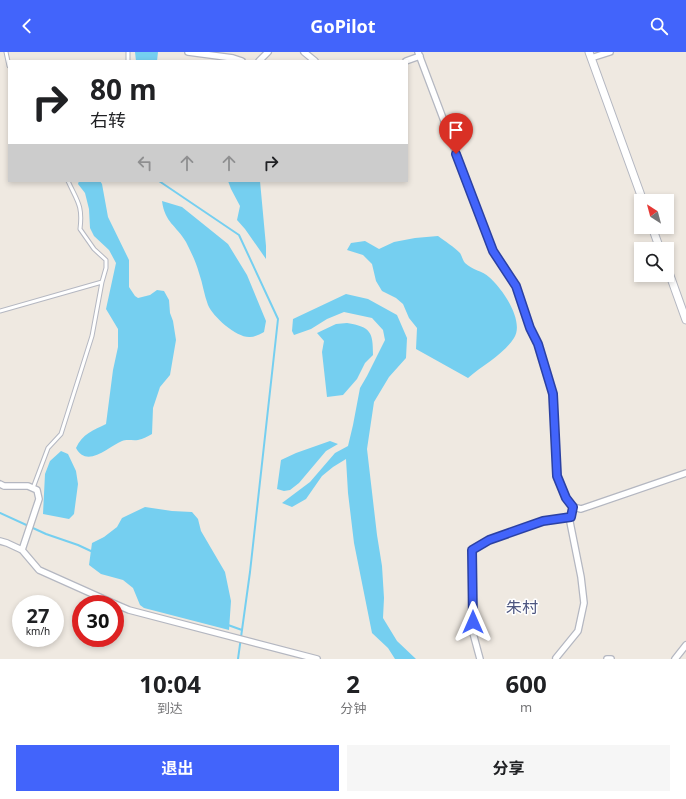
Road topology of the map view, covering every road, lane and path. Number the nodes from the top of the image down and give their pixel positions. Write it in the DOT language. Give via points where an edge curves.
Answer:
graph roads {
  1 [pos="188,52"];
  2 [pos="268,52"];
  3 [pos="610,52"];
  4 [pos="419,54"];
  5 [pos="590,55"];
  6 [pos="239,60"];
  7 [pos="260,60"];
  8 [pos="408,60"];
  9 [pos="69,182"];
  10 [pos="640,194"];
  11 [pos="102,282"];
  12 [pos="672,282"];
  13 [pos="0,311"];
  14 [pos="686,320"];
  15 [pos="686,473"];
  16 [pos="0,484"];
  17 [pos="33,488"];
  18 [pos="573,507"];
  19 [pos="571,517"];
  20 [pos="0,541"];
  21 [pos="22,550"];
  22 [pos="95,595"];
  23 [pos="124,608"];
  24 [pos="686,645"];
  25 [pos="317,659"];
  26 [pos="480,659"];
  27 [pos="556,659"];
  28 [pos="607,659"];
  29 [pos="611,659"];
  30 [pos="674,659"];
  1 -- 6 [label="street"];
  2 -- 7 [label="street"];
  3 -- 5 [label="street"];
  4 -- 8 [label="street"];
  4 -- 18 [label="street" via="493,251 516,286 538,344 553,394 557,476 566,498"];
  5 -- 10 [label="street"];
  9 -- 11 [label="lane" via="79,201 80,229 94,249 106,260"];
  11 -- 13 [label="lane"];
  11 -- 17 [label="lane" via="92,336 61,434 48,448"];
  12 -- 14 [label="street"];
  15 -- 18 [label="street" via="581,509"];
  16 -- 17 [label="street"];
  17 -- 21 [label="street" via="37,490 39,499"];
  18 -- 19 [label="street"];
  19 -- 26 [label="street" via="543,521 489,540 472,550 473,633"];
  19 -- 27 [label="street" via="584,603 578,632"];
  20 -- 21 [label="street"];
  21 -- 22 [label="street" via="39,570"];
  23 -- 25 [label="street"];
  24 -- 30 [label="street"];
  28 -- 29 [label="street"];
}
